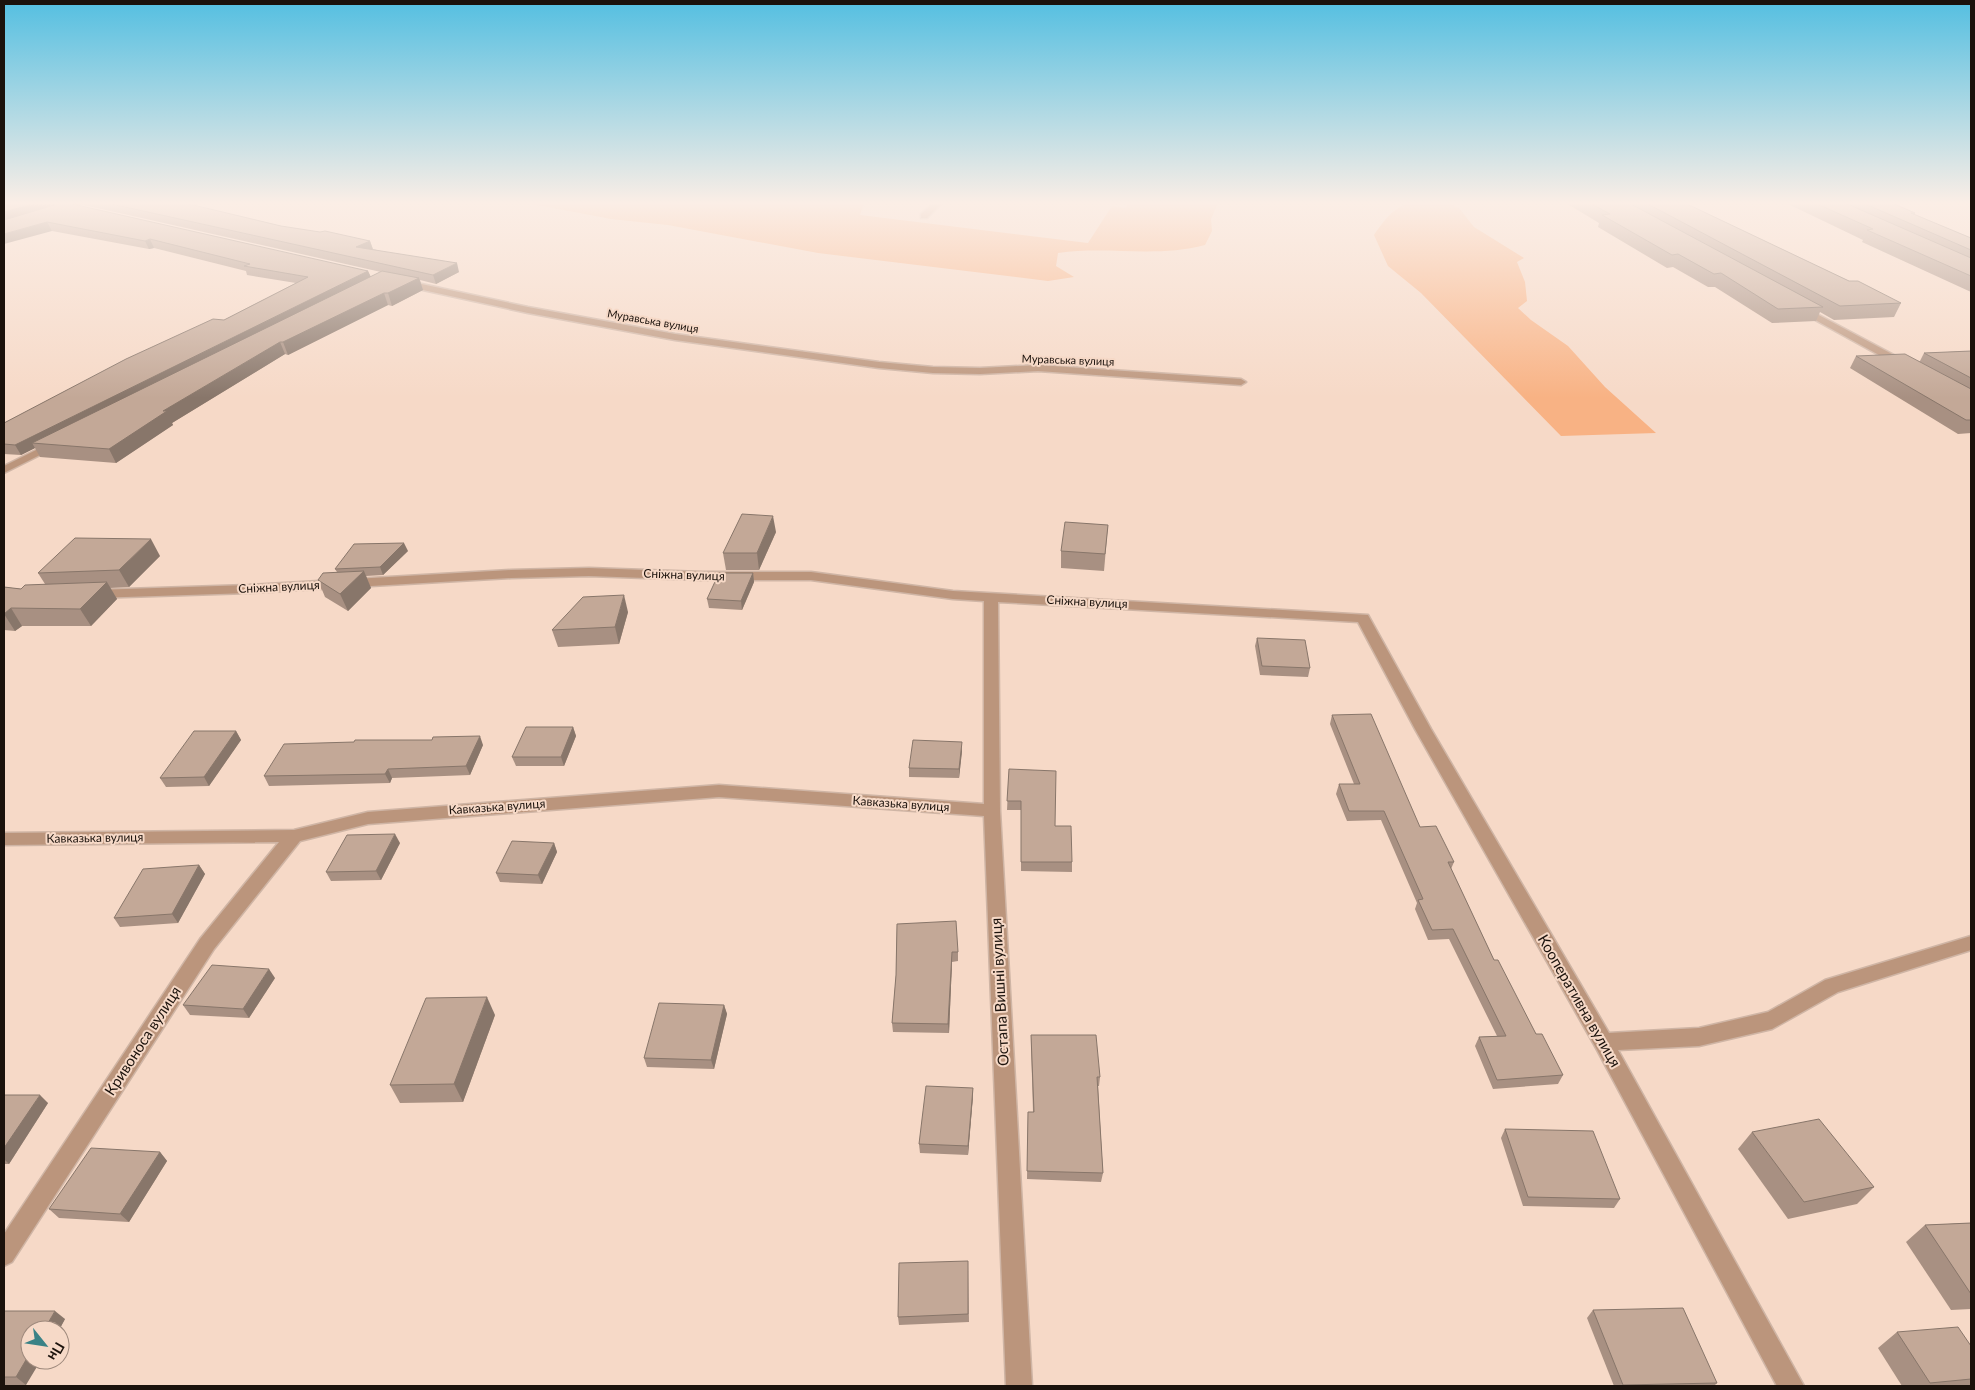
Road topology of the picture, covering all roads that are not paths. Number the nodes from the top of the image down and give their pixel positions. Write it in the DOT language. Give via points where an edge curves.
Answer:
graph roads {
  1 [pos="393,281"];
  2 [pos="1793,304"];
  3 [pos="1912,369"];
  4 [pos="1241,382"];
  5 [pos="68,438"];
  6 [pos="4,470"];
  7 [pos="80,594"];
  8 [pos="991,597"];
  9 [pos="1363,618"];
  10 [pos="992,811"];
  11 [pos="294,836"];
  12 [pos="4,839"];
  13 [pos="1971,942"];
  14 [pos="1603,1042"];
  15 [pos="4,1254"];
  16 [pos="1019,1386"];
  17 [pos="1791,1386"];
  1 -- 4 [label="street, Муравська вулиця" via="528,310 675,336 879,365 980,371 1038,368"];
  2 -- 3 [label="street"];
  5 -- 6 [label="street"];
  7 -- 8 [label="street, Сніжна вулиця" via="589,572 811,576"];
  8 -- 9 [label="street, Сніжна вулиця"];
  8 -- 10 [label="street, Остапа Вишні вулиця"];
  9 -- 14 [label="street, Кооперативна вулиця" via="1428,738"];
  10 -- 11 [label="street, Кавказька вулиця" via="719,791 368,818"];
  10 -- 16 [label="street, Остапа Вишні вулиця"];
  11 -- 12 [label="street, Кавказька вулиця"];
  11 -- 15 [label="street, Кривоноса вулиця" via="207,944"];
  13 -- 14 [label="street" via="1832,986 1772,1020 1699,1037"];
  14 -- 17 [label="street, Кооперативна вулиця"];
}
